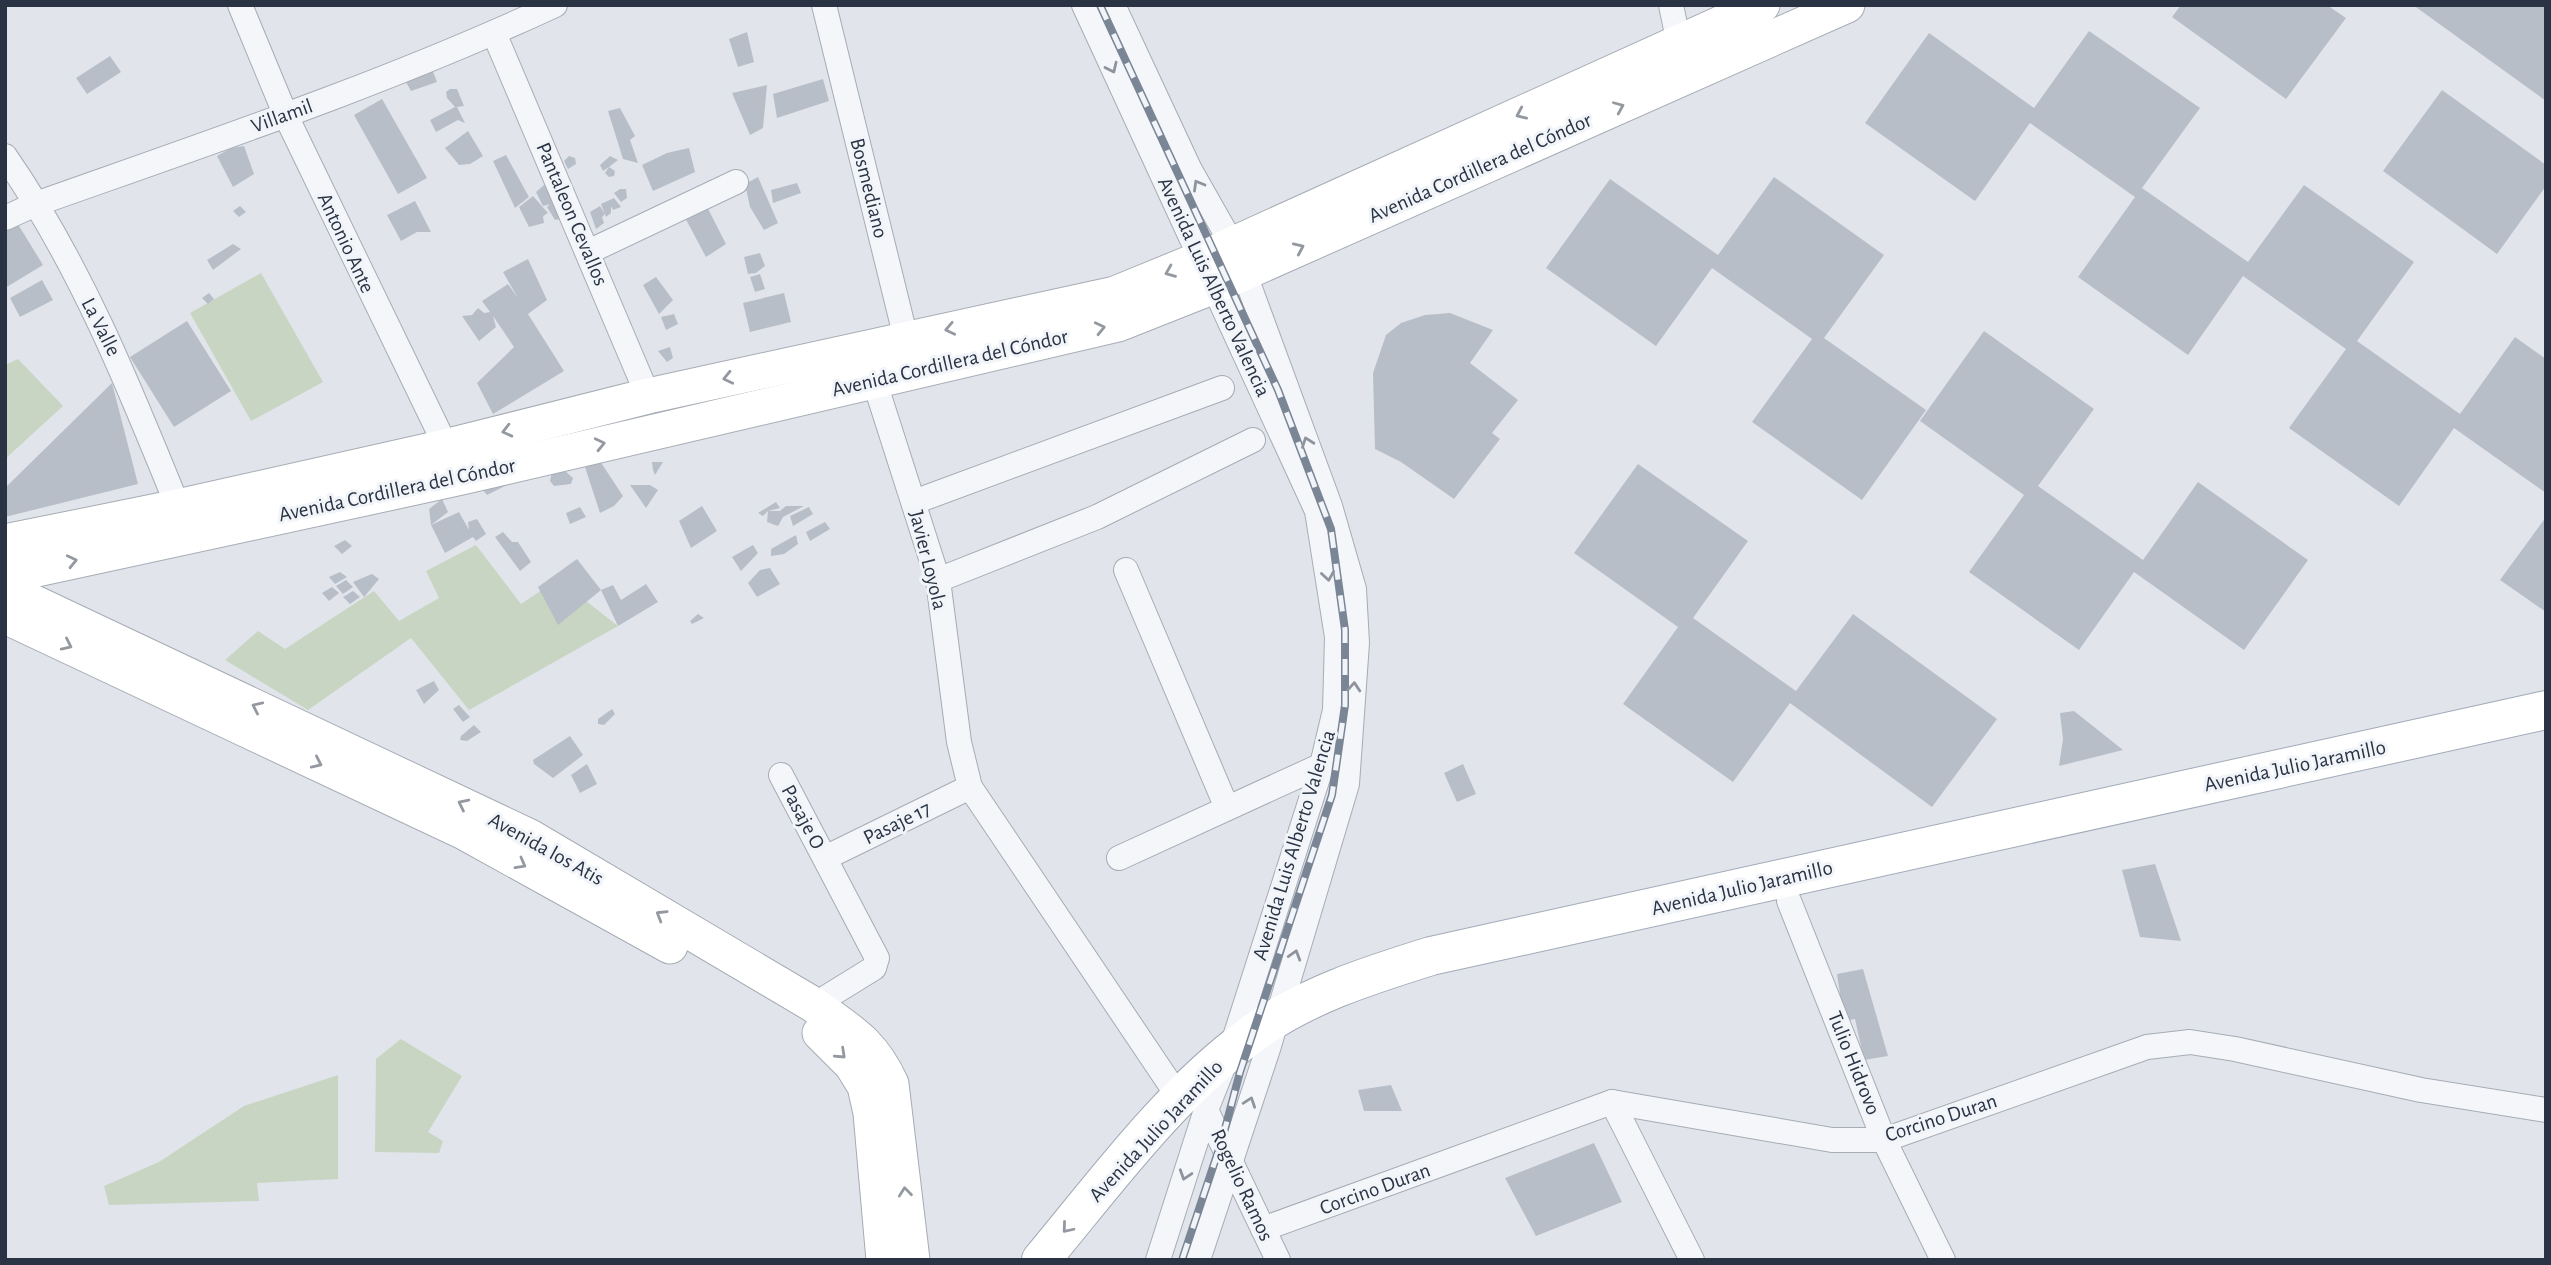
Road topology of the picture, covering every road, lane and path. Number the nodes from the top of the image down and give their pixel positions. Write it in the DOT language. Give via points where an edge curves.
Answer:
graph roads {
  1 [pos="240,5"];
  2 [pos="555,5"];
  3 [pos="824,5"];
  4 [pos="1084,5"];
  5 [pos="1113,5"];
  6 [pos="1671,5"];
  7 [pos="1762,5"];
  8 [pos="1847,5"];
  9 [pos="494,33"];
  10 [pos="1679,44"];
  11 [pos="286,116"];
  12 [pos="5,156"];
  13 [pos="736,182"];
  14 [pos="36,204"];
  15 [pos="5,218"];
  16 [pos="588,252"];
  17 [pos="1223,265"];
  18 [pos="910,355"];
  19 [pos="874,380"];
  20 [pos="1222,388"];
  21 [pos="648,396"];
  22 [pos="1253,440"];
  23 [pos="453,462"];
  24 [pos="914,502"];
  25 [pos="178,508"];
  26 [pos="5,542"];
  27 [pos="1126,570"];
  28 [pos="5,576"];
  29 [pos="938,580"];
  30 [pos="5,589"];
  31 [pos="5,616"];
  32 [pos="2546,710"];
  33 [pos="2546,732"];
  34 [pos="1322,765"];
  35 [pos="781,775"];
  36 [pos="970,787"];
  37 [pos="1227,808"];
  38 [pos="825,859"];
  39 [pos="1119,859"];
  40 [pos="1789,901"];
  41 [pos="814,1005"];
  42 [pos="1271,1035"];
  43 [pos="1229,1052"];
  44 [pos="1612,1102"];
  45 [pos="1193,1105"];
  46 [pos="2546,1110"];
  47 [pos="1884,1140"];
  48 [pos="1230,1159"];
  49 [pos="1263,1229"];
  50 [pos="884,1260"];
  51 [pos="912,1260"];
  52 [pos="1041,1260"];
  53 [pos="1073,1260"];
  54 [pos="1158,1260"];
  55 [pos="1198,1260"];
  56 [pos="1278,1260"];
  57 [pos="1692,1260"];
  58 [pos="1943,1260"];
  1 -- 11 [label="street, Antonio Ante"];
  2 -- 9 [label="street, Villamil"];
  3 -- 18 [label="street, Bosmediano"];
  4 -- 17 [label="street, Avenida Luis Alberto Valencia, one-way"];
  17 -- 5 [label="street, Avenida Luis Alberto Valencia, one-way" via="1190,170"];
  6 -- 10 [label="street"];
  7 -- 10 [label="street, Avenida Cordillera del Cóndor"];
  17 -- 8 [label="street, Avenida Cordillera del Cóndor, one-way"];
  9 -- 11 [label="street, Villamil"];
  9 -- 16 [label="street, Pantaleon Cevallos"];
  10 -- 17 [label="street, Avenida Cordillera del Cóndor, one-way"];
  11 -- 14 [label="street, Villamil"];
  11 -- 23 [label="street, Antonio Ante"];
  12 -- 14 [label="street, La Valle"];
  13 -- 16 [label="street"];
  14 -- 15 [label="street, Villamil"];
  14 -- 25 [label="street, La Valle" via="118,358"];
  16 -- 21 [label="street, Pantaleon Cevallos"];
  17 -- 18 [label="street, Avenida Cordillera del Cóndor" via="1118,324"];
  17 -- 34 [label="street, Avenida Luis Alberto Valencia, one-way" via="1317,511 1337,637 1335,710"];
  42 -- 17 [label="street, Avenida Luis Alberto Valencia, one-way" via="1346,784 1357,643 1354,589 1330,506"];
  18 -- 19 [label="street, Avenida Cordillera del Cóndor"];
  18 -- 21 [label="street, Avenida Cordillera del Cóndor, one-way"];
  23 -- 19 [label="street, Avenida Cordillera del Cóndor, one-way"];
  19 -- 24 [label="street, Javier Loyola"];
  20 -- 24 [label="street"];
  21 -- 23 [label="street, Avenida Cordillera del Cóndor, one-way"];
  22 -- 29 [label="street" via="1097,517"];
  23 -- 25 [label="street, Avenida Cordillera del Cóndor"];
  28 -- 23 [label="street, Avenida Cordillera del Cóndor, one-way"];
  24 -- 29 [label="street, Javier Loyola"];
  25 -- 26 [label="street, Avenida Cordillera del Cóndor"];
  27 -- 37 [label="street"];
  29 -- 36 [label="street, Javier Loyola" via="959,742"];
  41 -- 30 [label="street, Avenida los Atis, one-way" via="530,837"];
  31 -- 50 [label="street, Avenida los Atis, one-way" via="464,832 807,1018 852,1065 865,1086"];
  32 -- 42 [label="main road, Avenida Julio Jaramillo" via="1431,956 1370,975"];
  33 -- 40 [label="main road, Avenida Julio Jaramillo"];
  34 -- 37 [label="street"];
  34 -- 43 [label="street, Avenida Luis Alberto Valencia"];
  35 -- 38 [label="street, Pasaje O"];
  36 -- 38 [label="street, Pasaje 17"];
  36 -- 45 [label="street, Rogelio Ramos"];
  37 -- 39 [label="street"];
  38 -- 41 [label="street, Pasaje O" via="877,958 874,968"];
  40 -- 42 [label="main road, Avenida Julio Jaramillo" via="1412,985"];
  40 -- 47 [label="street, Tulio Hidrovo"];
  51 -- 41 [label="street, Avenida los Atis, one-way" via="891,1084 879,1058"];
  42 -- 43 [label="main road, Avenida Julio Jaramillo"];
  42 -- 45 [label="main road, Avenida Julio Jaramillo" via="1240,1072"];
  48 -- 42 [label="street, Avenida Luis Alberto Valencia, one-way"];
  43 -- 45 [label="main road, Avenida Julio Jaramillo"];
  44 -- 47 [label="street, Corcino Duran" via="1832,1140"];
  44 -- 49 [label="street, Corcino Duran"];
  44 -- 57 [label="street"];
  45 -- 48 [label="street, Rogelio Ramos"];
  45 -- 52 [label="main road, Avenida Julio Jaramillo, one-way"];
  45 -- 53 [label="main road, Avenida Julio Jaramillo"];
  45 -- 54 [label="street, one-way"];
  46 -- 47 [label="street, Corcino Duran" via="2421,1090 2190,1042 2147,1047"];
  47 -- 58 [label="street, Tulio Hidrovo"];
  48 -- 49 [label="street, Rogelio Ramos"];
  48 -- 55 [label="street, Avenida Luis Alberto Valencia"];
  49 -- 56 [label="street, Rogelio Ramos"];
}
